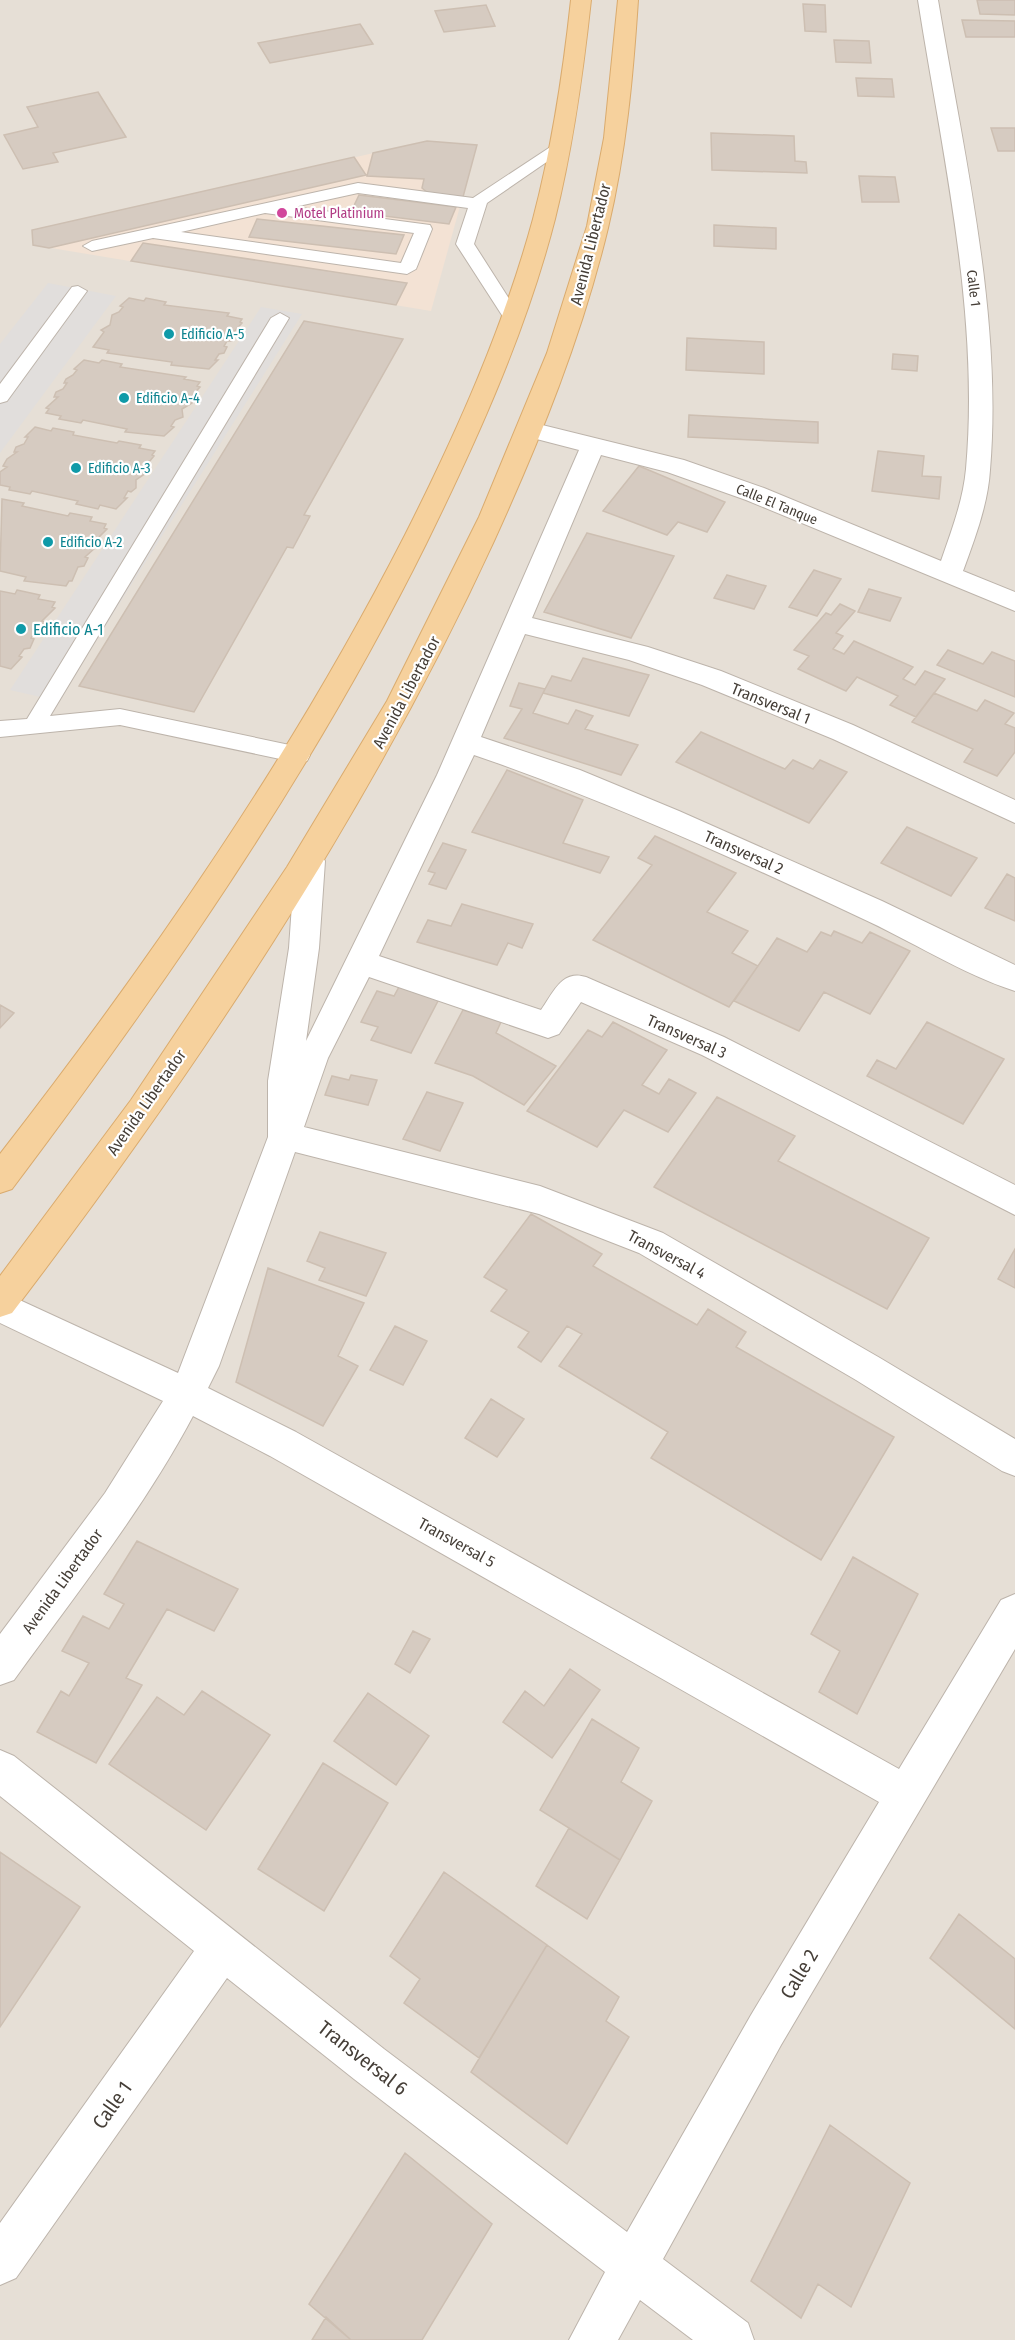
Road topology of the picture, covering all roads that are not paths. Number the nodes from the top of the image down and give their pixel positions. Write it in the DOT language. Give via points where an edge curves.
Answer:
graph roads {
  1 [pos="581,0"];
  2 [pos="628,0"];
  3 [pos="928,0"];
  4 [pos="561,145"];
  5 [pos="478,204"];
  6 [pos="264,208"];
  7 [pos="154,232"];
  8 [pos="92,246"];
  9 [pos="78,291"];
  10 [pos="280,318"];
  11 [pos="513,319"];
  12 [pos="0,397"];
  13 [pos="530,430"];
  14 [pos="593,445"];
  15 [pos="949,575"];
  16 [pos="1015,602"];
  17 [pos="516,623"];
  18 [pos="33,726"];
  19 [pos="0,729"];
  20 [pos="465,742"];
  21 [pos="299,755"];
  22 [pos="1015,812"];
  23 [pos="310,861"];
  24 [pos="361,962"];
  25 [pos="1015,980"];
  26 [pos="283,1135"];
  27 [pos="0,1179"];
  28 [pos="1015,1201"];
  29 [pos="0,1304"];
  30 [pos="185,1394"];
  31 [pos="1015,1459"];
  32 [pos="1015,1613"];
  33 [pos="0,1666"];
  34 [pos="0,1770"];
  35 [pos="906,1795"];
  36 [pos="224,1947"];
  37 [pos="0,2262"];
  38 [pos="633,2266"];
  39 [pos="592,2340"];
  40 [pos="731,2340"];
  1 -- 4 [label="main road"];
  2 -- 13 [label="main road, Avenida Libertador" via="622,83 607,183 561,350"];
  3 -- 15 [label="street, Calle 1" via="973,281 981,374 978,471 969,517"];
  4 -- 5 [label="lane"];
  4 -- 11 [label="main road" via="539,238"];
  5 -- 6 [label="lane" via="358,188"];
  5 -- 11 [label="lane" via="465,244"];
  6 -- 7 [label="lane"];
  6 -- 7 [label="lane" via="424,229 407,269"];
  7 -- 8 [label="lane"];
  9 -- 12 [label="lane"];
  10 -- 18 [label="lane"];
  11 -- 21 [label="main road" via="484,397 406,561"];
  13 -- 14 [label="street, Calle El Tanque"];
  13 -- 23 [label="main road, Avenida Libertador" via="437,634"];
  14 -- 15 [label="street, Calle El Tanque" via="675,465 755,494"];
  14 -- 17 [label="street, Avenida Libertador"];
  15 -- 16 [label="street, Calle El Tanque"];
  17 -- 20 [label="street, Avenida Libertador"];
  17 -- 22 [label="street, Transversal 1" via="607,645 719,682 851,735"];
  18 -- 19 [label="lane"];
  18 -- 21 [label="lane" via="120,717"];
  20 -- 24 [label="street, Avenida Libertador"];
  20 -- 25 [label="street, Transversal 2" via="570,777 658,814 871,909"];
  21 -- 27 [label="main road" via="134,1000"];
  23 -- 26 [label="street" via="304,948 284,1081"];
  23 -- 29 [label="main road, Avenida Libertador" via="130,1127"];
  24 -- 26 [label="street, Avenida Libertador" via="313,1057"];
  24 -- 28 [label="street, Transversal 3" via="548,1025 575,986 712,1046"];
  26 -- 30 [label="street, Avenida Libertador" via="204,1355"];
  26 -- 31 [label="street, Transversal 4" via="540,1200 651,1243"];
  29 -- 30 [label="street, Transversal 5"];
  30 -- 33 [label="street, Avenida Libertador" via="161,1440 118,1504"];
  30 -- 35 [label="street, Transversal 5" via="284,1444"];
  32 -- 35 [label="street, Calle 2"];
  34 -- 36 [label="street, Transversal 6"];
  35 -- 38 [label="street, Calle 2" via="765,2030"];
  36 -- 37 [label="street, Calle 1"];
  36 -- 38 [label="street, Transversal 6" via="369,2064"];
  38 -- 39 [label="street, Calle 2"];
  38 -- 40 [label="street, Transversal 6"];
}
